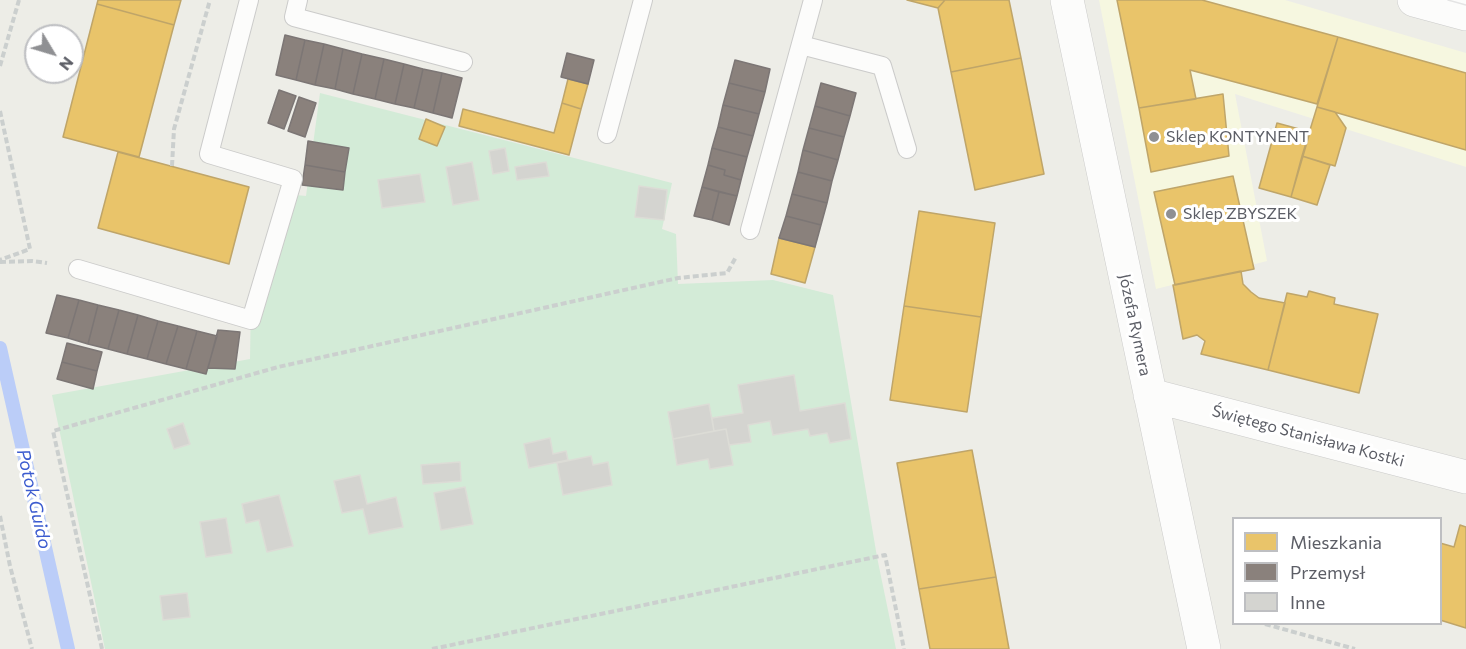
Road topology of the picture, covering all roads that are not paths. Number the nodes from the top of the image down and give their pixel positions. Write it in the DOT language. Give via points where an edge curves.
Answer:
graph roads {
  1 [pos="249,0"];
  2 [pos="298,0"];
  3 [pos="643,0"];
  4 [pos="813,0"];
  5 [pos="1067,0"];
  6 [pos="1414,0"];
  7 [pos="1466,14"];
  8 [pos="801,45"];
  9 [pos="463,63"];
  10 [pos="607,134"];
  11 [pos="907,149"];
  12 [pos="750,230"];
  13 [pos="78,269"];
  14 [pos="1150,395"];
  15 [pos="1466,477"];
  16 [pos="1204,649"];
  1 -- 13 [label="lane" via="209,154 293,178 251,320"];
  2 -- 9 [label="lane" via="294,17"];
  3 -- 10 [label="lane"];
  4 -- 8 [label="lane"];
  5 -- 14 [label="street, Józefa Rymera"];
  6 -- 7 [label="street"];
  8 -- 11 [label="lane" via="882,66"];
  8 -- 12 [label="lane"];
  14 -- 15 [label="street, Świętego Stanisława Kostki"];
  14 -- 16 [label="street, Józefa Rymera"];
}
